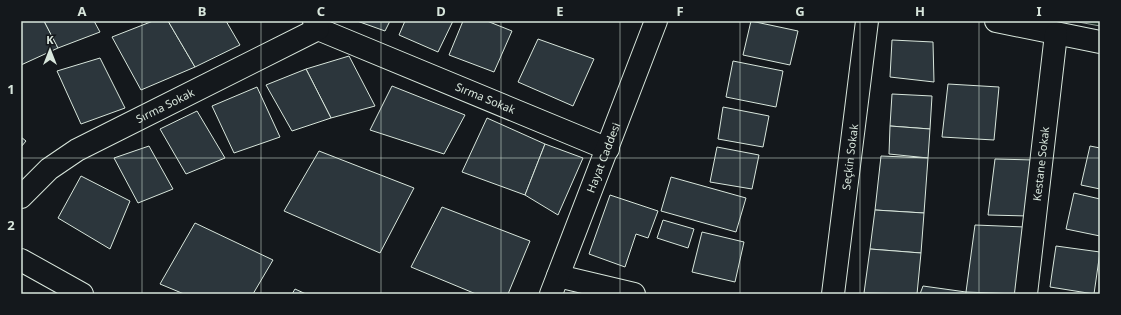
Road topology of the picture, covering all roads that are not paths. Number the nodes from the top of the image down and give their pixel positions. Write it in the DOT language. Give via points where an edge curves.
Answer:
graph roads {
  1 [pos="656,21"];
  2 [pos="867,21"];
  3 [pos="996,21"];
  4 [pos="316,25"];
  5 [pos="1056,34"];
  6 [pos="1100,42"];
  7 [pos="608,149"];
  8 [pos="21,197"];
  9 [pos="21,260"];
  10 [pos="555,285"];
  11 [pos="82,294"];
  12 [pos="634,294"];
  13 [pos="833,294"];
  14 [pos="1026,294"];
  1 -- 7 [label="street, Hayat Caddesi"];
  2 -- 13 [label="street, Seçkin Sokak"];
  3 -- 5 [label="street"];
  4 -- 7 [label="street, Sırma Sokak"];
  4 -- 8 [label="street, Sırma Sokak" via="77,150 49,169"];
  5 -- 6 [label="street"];
  5 -- 14 [label="street, Kestane Sokak"];
  7 -- 10 [label="street, Hayat Caddesi"];
  9 -- 11 [label="street"];
  10 -- 12 [label="street"];
}
